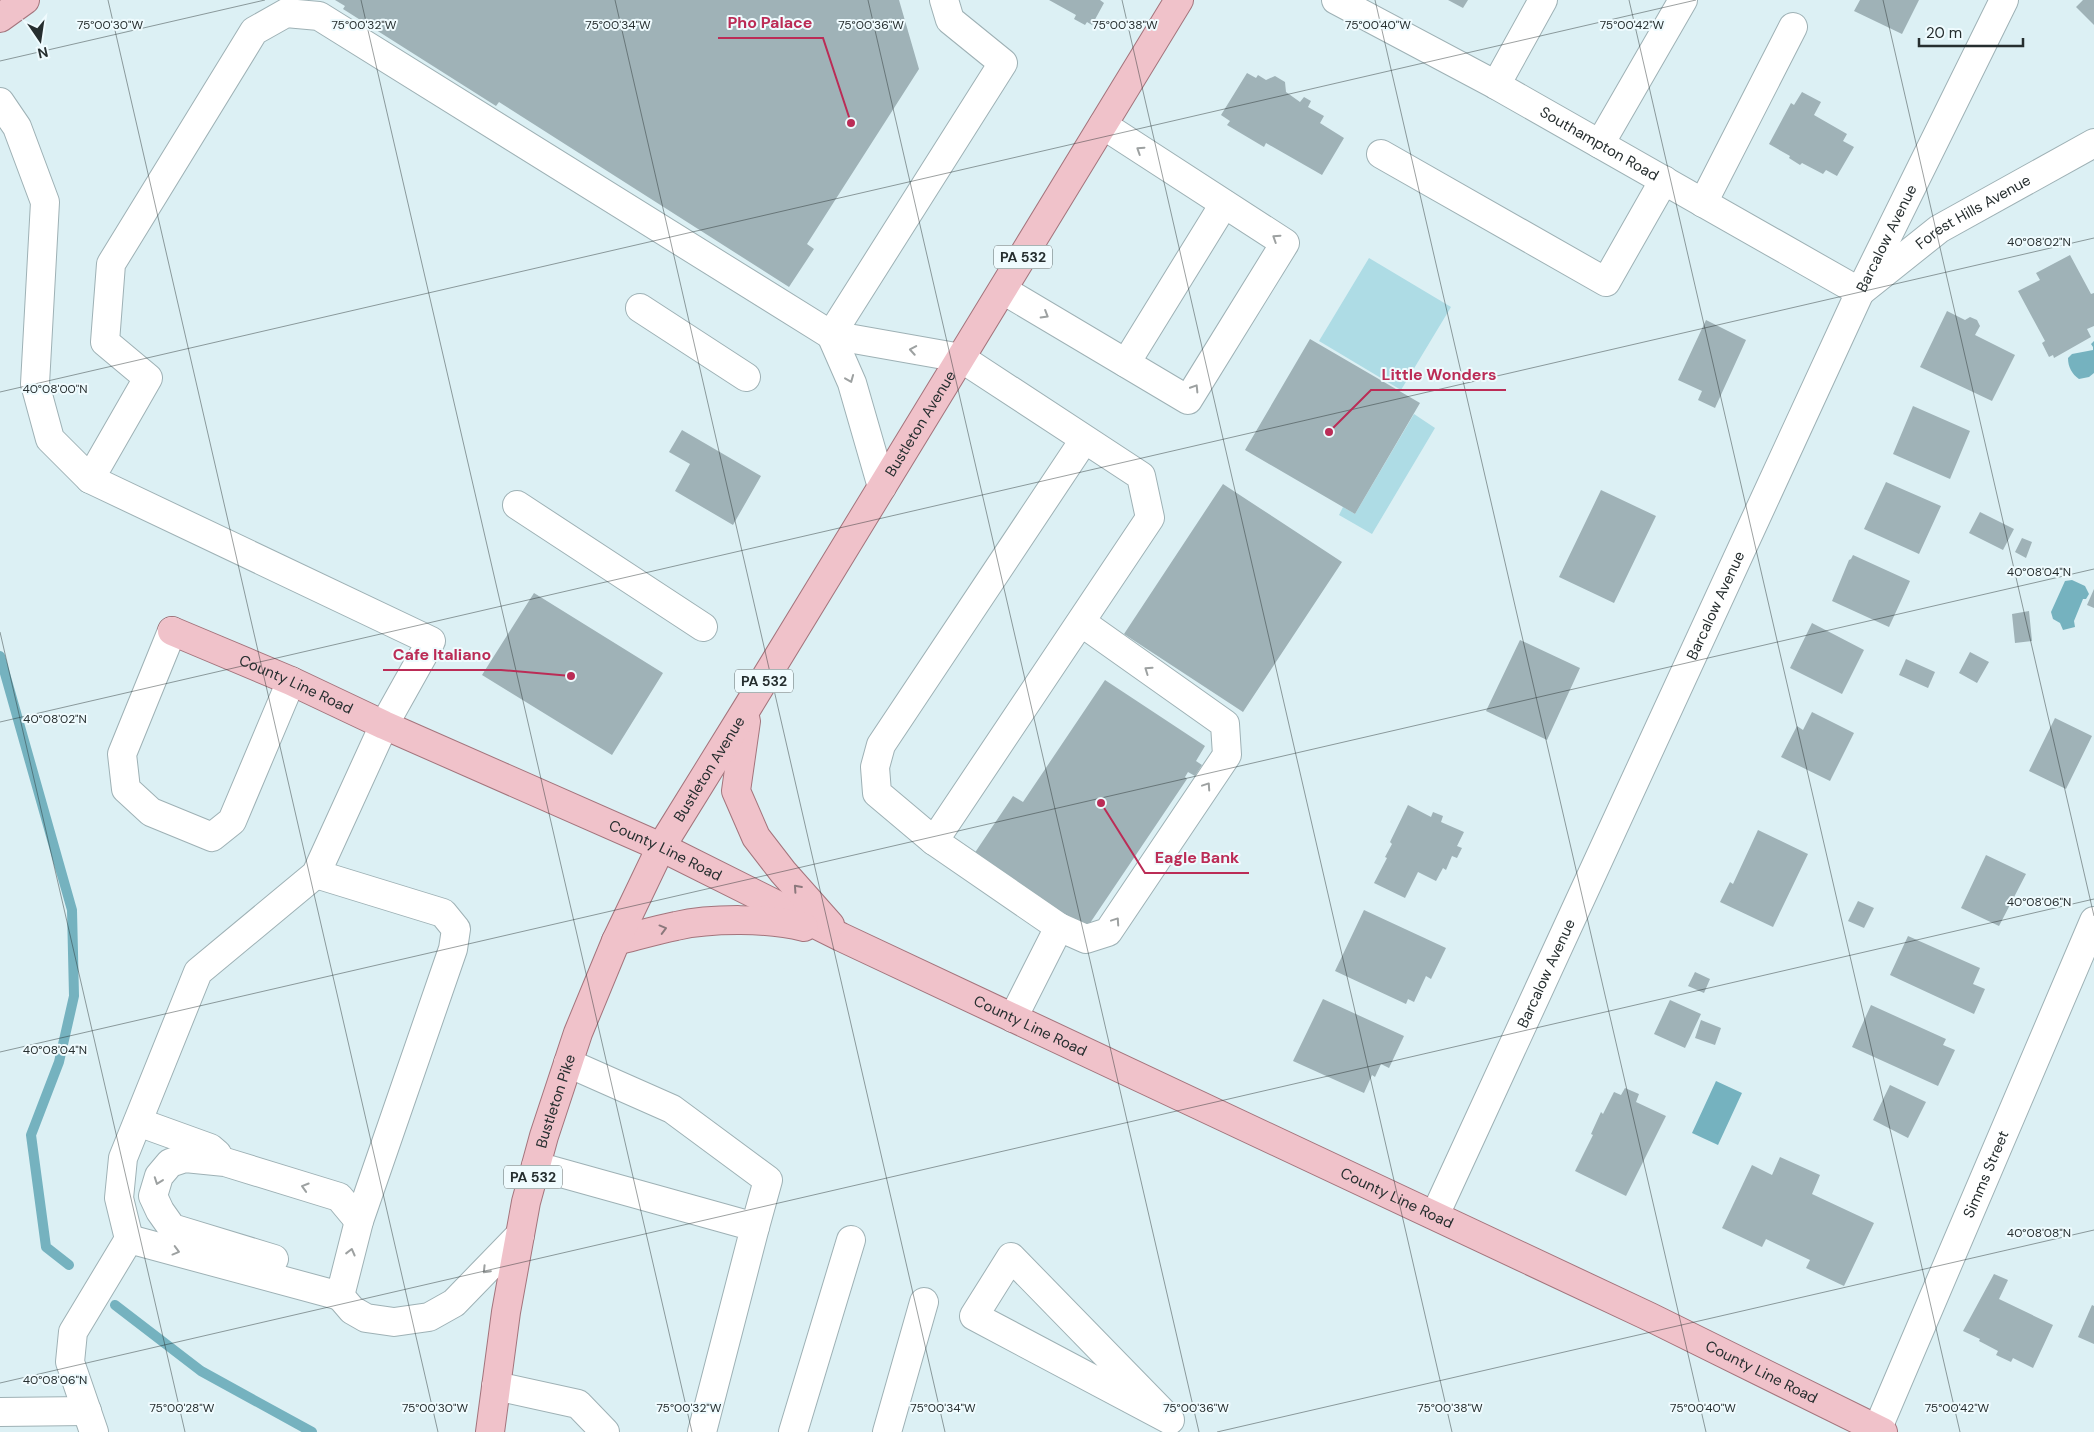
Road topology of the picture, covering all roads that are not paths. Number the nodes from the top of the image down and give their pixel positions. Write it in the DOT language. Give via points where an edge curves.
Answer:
graph roads {
  1 [pos="25,0"];
  2 [pos="944,0"];
  3 [pos="1179,0"];
  4 [pos="1336,0"];
  5 [pos="1543,0"];
  6 [pos="1683,0"];
  7 [pos="2004,0"];
  8 [pos="0,18"];
  9 [pos="1793,27"];
  10 [pos="1496,85"];
  11 [pos="0,102"];
  12 [pos="1103,126"];
  13 [pos="2094,143"];
  14 [pos="1600,144"];
  15 [pos="1381,154"];
  16 [pos="1664,180"];
  17 [pos="1704,203"];
  18 [pos="1224,204"];
  19 [pos="1003,290"];
  20 [pos="1860,292"];
  21 [pos="640,308"];
  22 [pos="830,335"];
  23 [pos="962,358"];
  24 [pos="1126,363"];
  25 [pos="746,377"];
  26 [pos="1084,440"];
  27 [pos="90,479"];
  28 [pos="882,487"];
  29 [pos="517,505"];
  30 [pos="1081,622"];
  31 [pos="703,627"];
  32 [pos="172,631"];
  33 [pos="291,681"];
  34 [pos="748,708"];
  35 [pos="384,725"];
  36 [pos="934,841"];
  37 [pos="661,846"];
  38 [pos="316,874"];
  39 [pos="2094,920"];
  40 [pos="1059,927"];
  41 [pos="842,937"];
  42 [pos="616,941"];
  43 [pos="1013,1018"];
  44 [pos="568,1063"];
  45 [pos="138,1122"];
  46 [pos="225,1162"];
  47 [pos="536,1166"];
  48 [pos="373,1179"];
  49 [pos="339,1197"];
  50 [pos="1435,1215"];
  51 [pos="359,1221"];
  52 [pos="756,1227"];
  53 [pos="520,1235"];
  54 [pos="129,1239"];
  55 [pos="851,1240"];
  56 [pos="342,1288"];
  57 [pos="924,1302"];
  58 [pos="496,1386"];
  59 [pos="0,1412"];
  60 [pos="90,1421"];
  61 [pos="1168,1426"];
  62 [pos="1880,1431"];
  63 [pos="490,1432"];
  64 [pos="605,1432"];
  65 [pos="702,1432"];
  66 [pos="793,1432"];
  67 [pos="886,1432"];
  1 -- 8 [label="main road"];
  2 -- 22 [label="street" via="950,20 1003,63"];
  3 -- 12 [label="main road, Bustleton Avenue / PA 532"];
  4 -- 10 [label="street, Southampton Road"];
  5 -- 10 [label="street"];
  6 -- 14 [label="street"];
  7 -- 20 [label="street, Barcalow Avenue"];
  9 -- 17 [label="street"];
  10 -- 14 [label="street, Southampton Road"];
  11 -- 27 [label="street" via="17,127 45,202 35,384 50,439"];
  18 -- 12 [label="street, one-way"];
  12 -- 19 [label="main road, Bustleton Avenue / PA 532"];
  13 -- 20 [label="street, Forest Hills Avenue" via="1939,229"];
  14 -- 16 [label="street, Southampton Road"];
  15 -- 16 [label="street" via="1606,282"];
  16 -- 17 [label="street, Southampton Road"];
  17 -- 20 [label="street, Southampton Road"];
  18 -- 24 [label="street"];
  24 -- 18 [label="street, one-way" via="1188,400 1285,243"];
  19 -- 23 [label="main road, Bustleton Avenue / PA 532"];
  19 -- 24 [label="street, one-way"];
  20 -- 50 [label="street, Barcalow Avenue"];
  21 -- 25 [label="street"];
  23 -- 22 [label="street, one-way"];
  22 -- 27 [label="street" via="319,16 286,13 254,31 110,264 105,342 148,378"];
  22 -- 28 [label="street, one-way" via="852,382"];
  23 -- 26 [label="street"];
  23 -- 28 [label="main road, Bustleton Avenue / PA 532"];
  26 -- 30 [label="street" via="1141,476 1150,518"];
  26 -- 36 [label="street" via="882,745 875,767 878,793"];
  27 -- 35 [label="street" via="431,641"];
  28 -- 34 [label="main road, Bustleton Avenue / PA 532"];
  29 -- 31 [label="street"];
  30 -- 36 [label="street"];
  40 -- 30 [label="street, one-way" via="1086,939 1108,932 1228,755 1225,724"];
  32 -- 33 [label="main road, County Line Road"];
  32 -- 33 [label="street" via="122,754 126,789 151,812 212,836 232,821"];
  33 -- 35 [label="main road, County Line Road"];
  34 -- 37 [label="main road, Bustleton Avenue / PA 532"];
  41 -- 34 [label="main road, one-way" via="782,872 756,836 736,791"];
  35 -- 37 [label="main road, County Line Road"];
  35 -- 38 [label="street"];
  36 -- 40 [label="street"];
  37 -- 41 [label="main road, County Line Road"];
  37 -- 42 [label="main road, Bustleton Pike / PA 532"];
  38 -- 45 [label="street" via="198,972"];
  38 -- 48 [label="street" via="443,913 456,929 453,949"];
  39 -- 62 [label="street, Simms Street"];
  40 -- 43 [label="street"];
  42 -- 41 [label="main road, one-way" via="678,925 732,920 787,923"];
  41 -- 43 [label="main road, County Line Road"];
  42 -- 44 [label="main road, Bustleton Pike / PA 532"];
  43 -- 50 [label="main road, County Line Road"];
  44 -- 47 [label="main road, Bustleton Pike / PA 532"];
  44 -- 52 [label="street" via="672,1109 768,1180"];
  45 -- 46 [label="street" via="210,1148"];
  45 -- 54 [label="street" via="124,1158 119,1198"];
  49 -- 46 [label="street, one-way"];
  46 -- 56 [label="street, one-way" via="185,1158 170,1163 158,1176 153,1196 172,1228"];
  47 -- 52 [label="street"];
  47 -- 53 [label="main road, Bustleton Pike / PA 532"];
  48 -- 49 [label="street"];
  48 -- 51 [label="street"];
  49 -- 51 [label="street"];
  50 -- 62 [label="main road, County Line Road"];
  56 -- 51 [label="street, one-way"];
  52 -- 65 [label="street"];
  53 -- 56 [label="street, one-way" via="454,1303 429,1317 394,1322 366,1318 352,1310"];
  53 -- 58 [label="main road, Bustleton Pike / PA 532"];
  54 -- 56 [label="street, one-way"];
  54 -- 60 [label="street" via="73,1332 70,1362"];
  55 -- 66 [label="street"];
  57 -- 67 [label="street"];
  58 -- 63 [label="main road, Bustleton Pike / PA 532"];
  58 -- 64 [label="street" via="578,1404"];
  59 -- 60 [label="street"];
  61 -- 61 [label="street" via="1149,1399 1011,1258 974,1316"];
}
